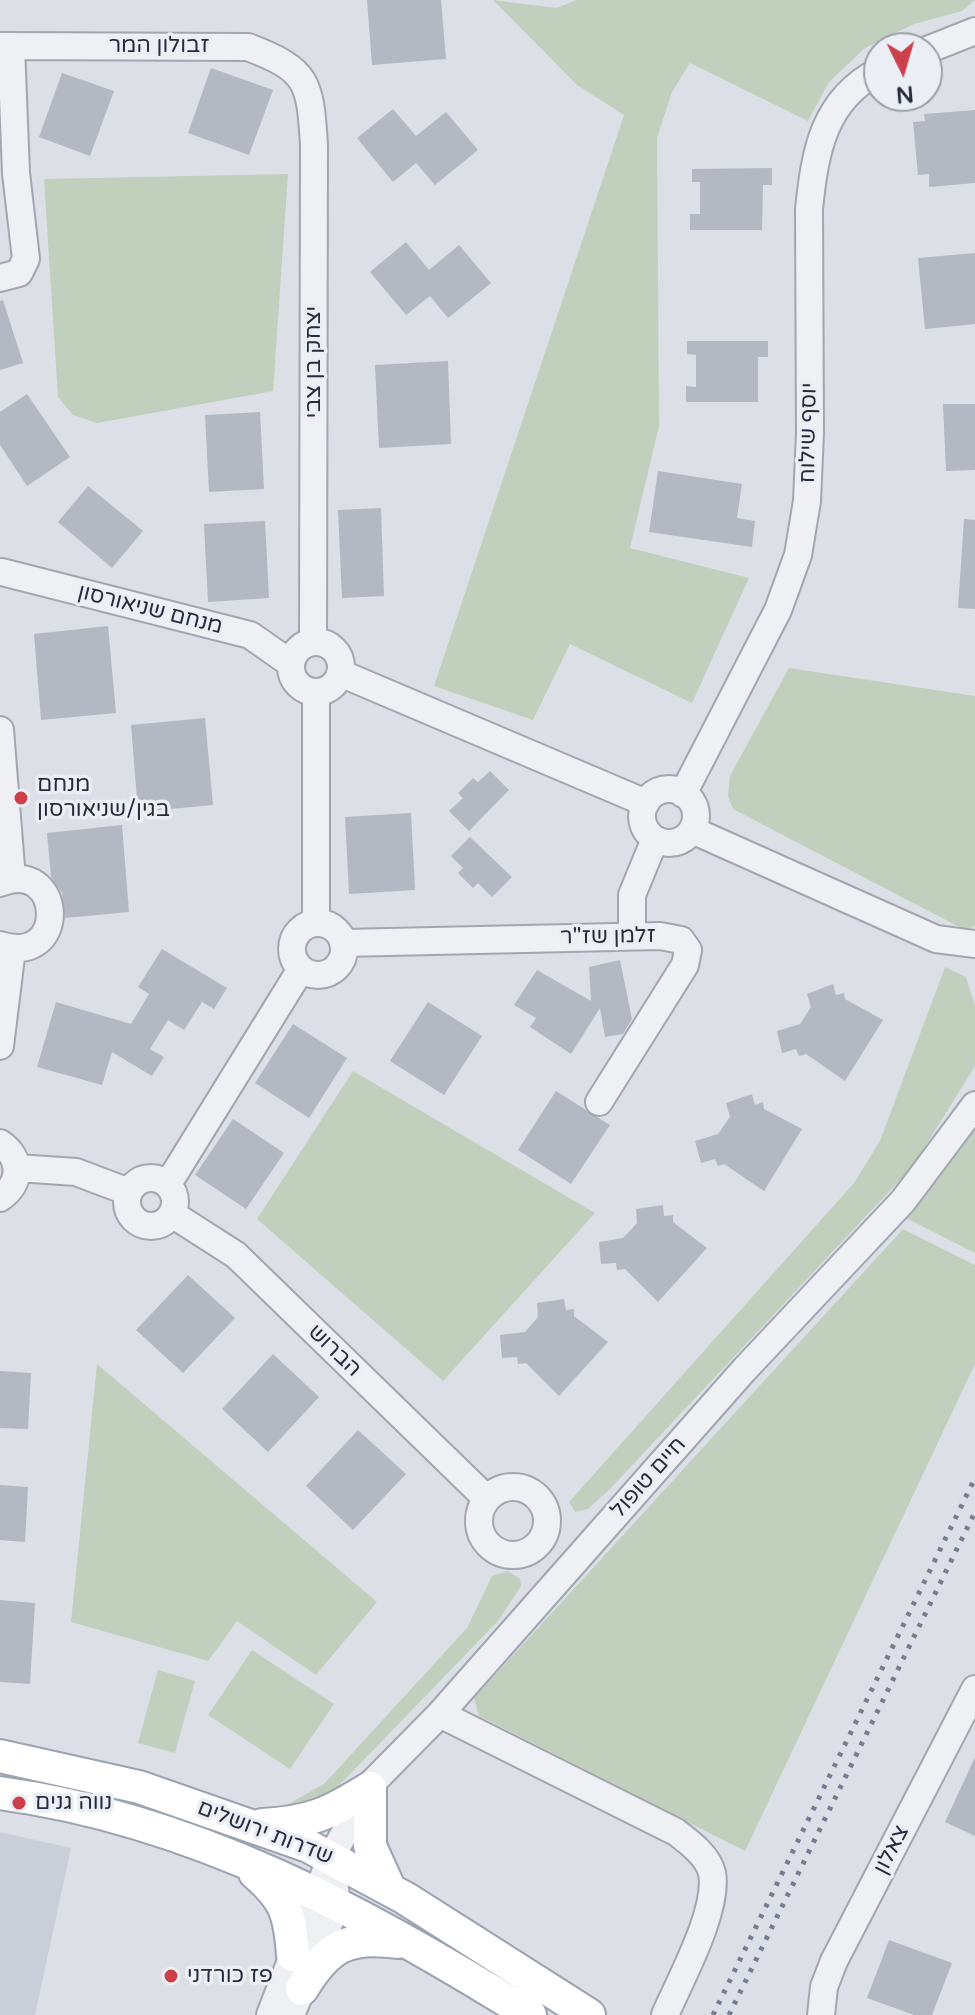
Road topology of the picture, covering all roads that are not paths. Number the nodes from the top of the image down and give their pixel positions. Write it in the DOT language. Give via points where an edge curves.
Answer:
graph roads {
  1 [pos="975,31"];
  2 [pos="943,44"];
  3 [pos="5,46"];
  4 [pos="975,50"];
  5 [pos="943,51"];
  6 [pos="304,83"];
  7 [pos="863,84"];
  8 [pos="0,278"];
  9 [pos="1,567"];
  10 [pos="313,641"];
  11 [pos="290,663"];
  12 [pos="340,673"];
  13 [pos="316,692"];
  14 [pos="0,730"];
  15 [pos="683,794"];
  16 [pos="646,803"];
  17 [pos="692,830"];
  18 [pos="655,839"];
  19 [pos="6,881"];
  20 [pos="316,923"];
  21 [pos="632,936"];
  22 [pos="343,943"];
  23 [pos="964,944"];
  24 [pos="6,947"];
  25 [pos="975,962"];
  26 [pos="301,969"];
  27 [pos="0,1046"];
  28 [pos="599,1102"];
  29 [pos="975,1105"];
  30 [pos="0,1143"];
  31 [pos="17,1168"];
  32 [pos="168,1184"];
  33 [pos="129,1192"];
  34 [pos="0,1198"];
  35 [pos="172,1214"];
  36 [pos="487,1499"];
  37 [pos="532,1550"];
  38 [pos="561,1577"];
  39 [pos="975,1689"];
  40 [pos="440,1714"];
  41 [pos="0,1756"];
  42 [pos="370,1788"];
  43 [pos="0,1793"];
  44 [pos="252,1825"];
  45 [pos="230,1854"];
  46 [pos="331,1857"];
  47 [pos="390,1890"];
  48 [pos="328,1899"];
  49 [pos="432,1954"];
  50 [pos="293,1955"];
  51 [pos="297,2002"];
  52 [pos="270,2015"];
  53 [pos="530,2015"];
  54 [pos="589,2015"];
  55 [pos="665,2015"];
  56 [pos="821,2015"];
  1 -- 2 [label="street"];
  3 -- 6 [label="street, זבולון המר" via="248,47 279,59 299,72"];
  3 -- 8 [label="street" via="26,259 19,273"];
  4 -- 5 [label="street"];
  6 -- 10 [label="street, יצחק בן צבי" via="314,145"];
  7 -- 15 [label="street, יוסף שילוח" via="842,101 823,128 813,171 807,501 798,555 778,610"];
  9 -- 11 [label="street, מנחם שניאורסון" via="250,635"];
  10 -- 11 [label="street" via="299,648"];
  10 -- 12 [label="street" via="337,652"];
  11 -- 13 [label="street" via="299,686"];
  12 -- 13 [label="street" via="330,688"];
  12 -- 16 [label="street"];
  13 -- 20 [label="street"];
  14 -- 19 [label="street"];
  15 -- 16 [label="street" via="662,791"];
  15 -- 17 [label="street" via="695,810"];
  16 -- 18 [label="street" via="643,823"];
  17 -- 18 [label="street" via="676,842"];
  17 -- 23 [label="street"];
  18 -- 21 [label="street" via="632,895"];
  19 -- 24 [label="street" via="30,881 51,910 38,941"];
  20 -- 22 [label="street" via="333,928"];
  20 -- 26 [label="street" via="301,930 292,945"];
  21 -- 22 [label="street, זלמן שז\"ר"];
  21 -- 28 [label="street, זלמן שז\"ר" via="676,938 685,943 688,955"];
  22 -- 26 [label="street" via="343,956 333,970 318,975"];
  23 -- 25 [label="street"];
  24 -- 27 [label="street"];
  26 -- 32 [label="street"];
  29 -- 38 [label="street, חיים טופול" via="903,1201"];
  30 -- 31 [label="street"];
  31 -- 33 [label="street" via="76,1172"];
  31 -- 34 [label="street" via="15,1181"];
  32 -- 33 [label="street" via="143,1179"];
  32 -- 35 [label="street" via="176,1199"];
  33 -- 35 [label="street" via="130,1214 142,1225 163,1224"];
  35 -- 36 [label="street, הברוש" via="236,1255"];
  36 -- 37 [label="street" via="479,1524 488,1544 505,1554"];
  36 -- 37 [label="street" via="510,1487 526,1489 539,1499 548,1524"];
  37 -- 38 [label="street"];
  38 -- 40 [label="street, חיים טופול"];
  39 -- 56 [label="street, צאלון" via="834,1961"];
  40 -- 42 [label="street, חיים טופול"];
  40 -- 55 [label="street" via="676,1832 696,1848 712,1871 712,1896"];
  41 -- 44 [label="main road, שדרות ירושלים" via="127,1784"];
  42 -- 44 [label="main road" via="327,1815"];
  42 -- 46 [label="street, חיים טופול"];
  42 -- 47 [label="main road" via="370,1846"];
  43 -- 45 [label="main road, שדרות ירושלים" via="132,1822"];
  44 -- 46 [label="main road, שדרות ירושלים"];
  45 -- 48 [label="main road, שדרות ירושלים"];
  45 -- 50 [label="main road" via="282,1899"];
  46 -- 47 [label="main road, שדרות ירושלים"];
  46 -- 48 [label="street, חיים טופול"];
  47 -- 54 [label="main road, שדרות ירושלים"];
  48 -- 49 [label="main road, שדרות ירושלים"];
  48 -- 50 [label="street"];
  48 -- 51 [label="street"];
  49 -- 51 [label="main road" via="398,1942 362,1938 330,1953 315,1968"];
  49 -- 53 [label="main road, שדרות ירושלים"];
  50 -- 52 [label="street"];
}
